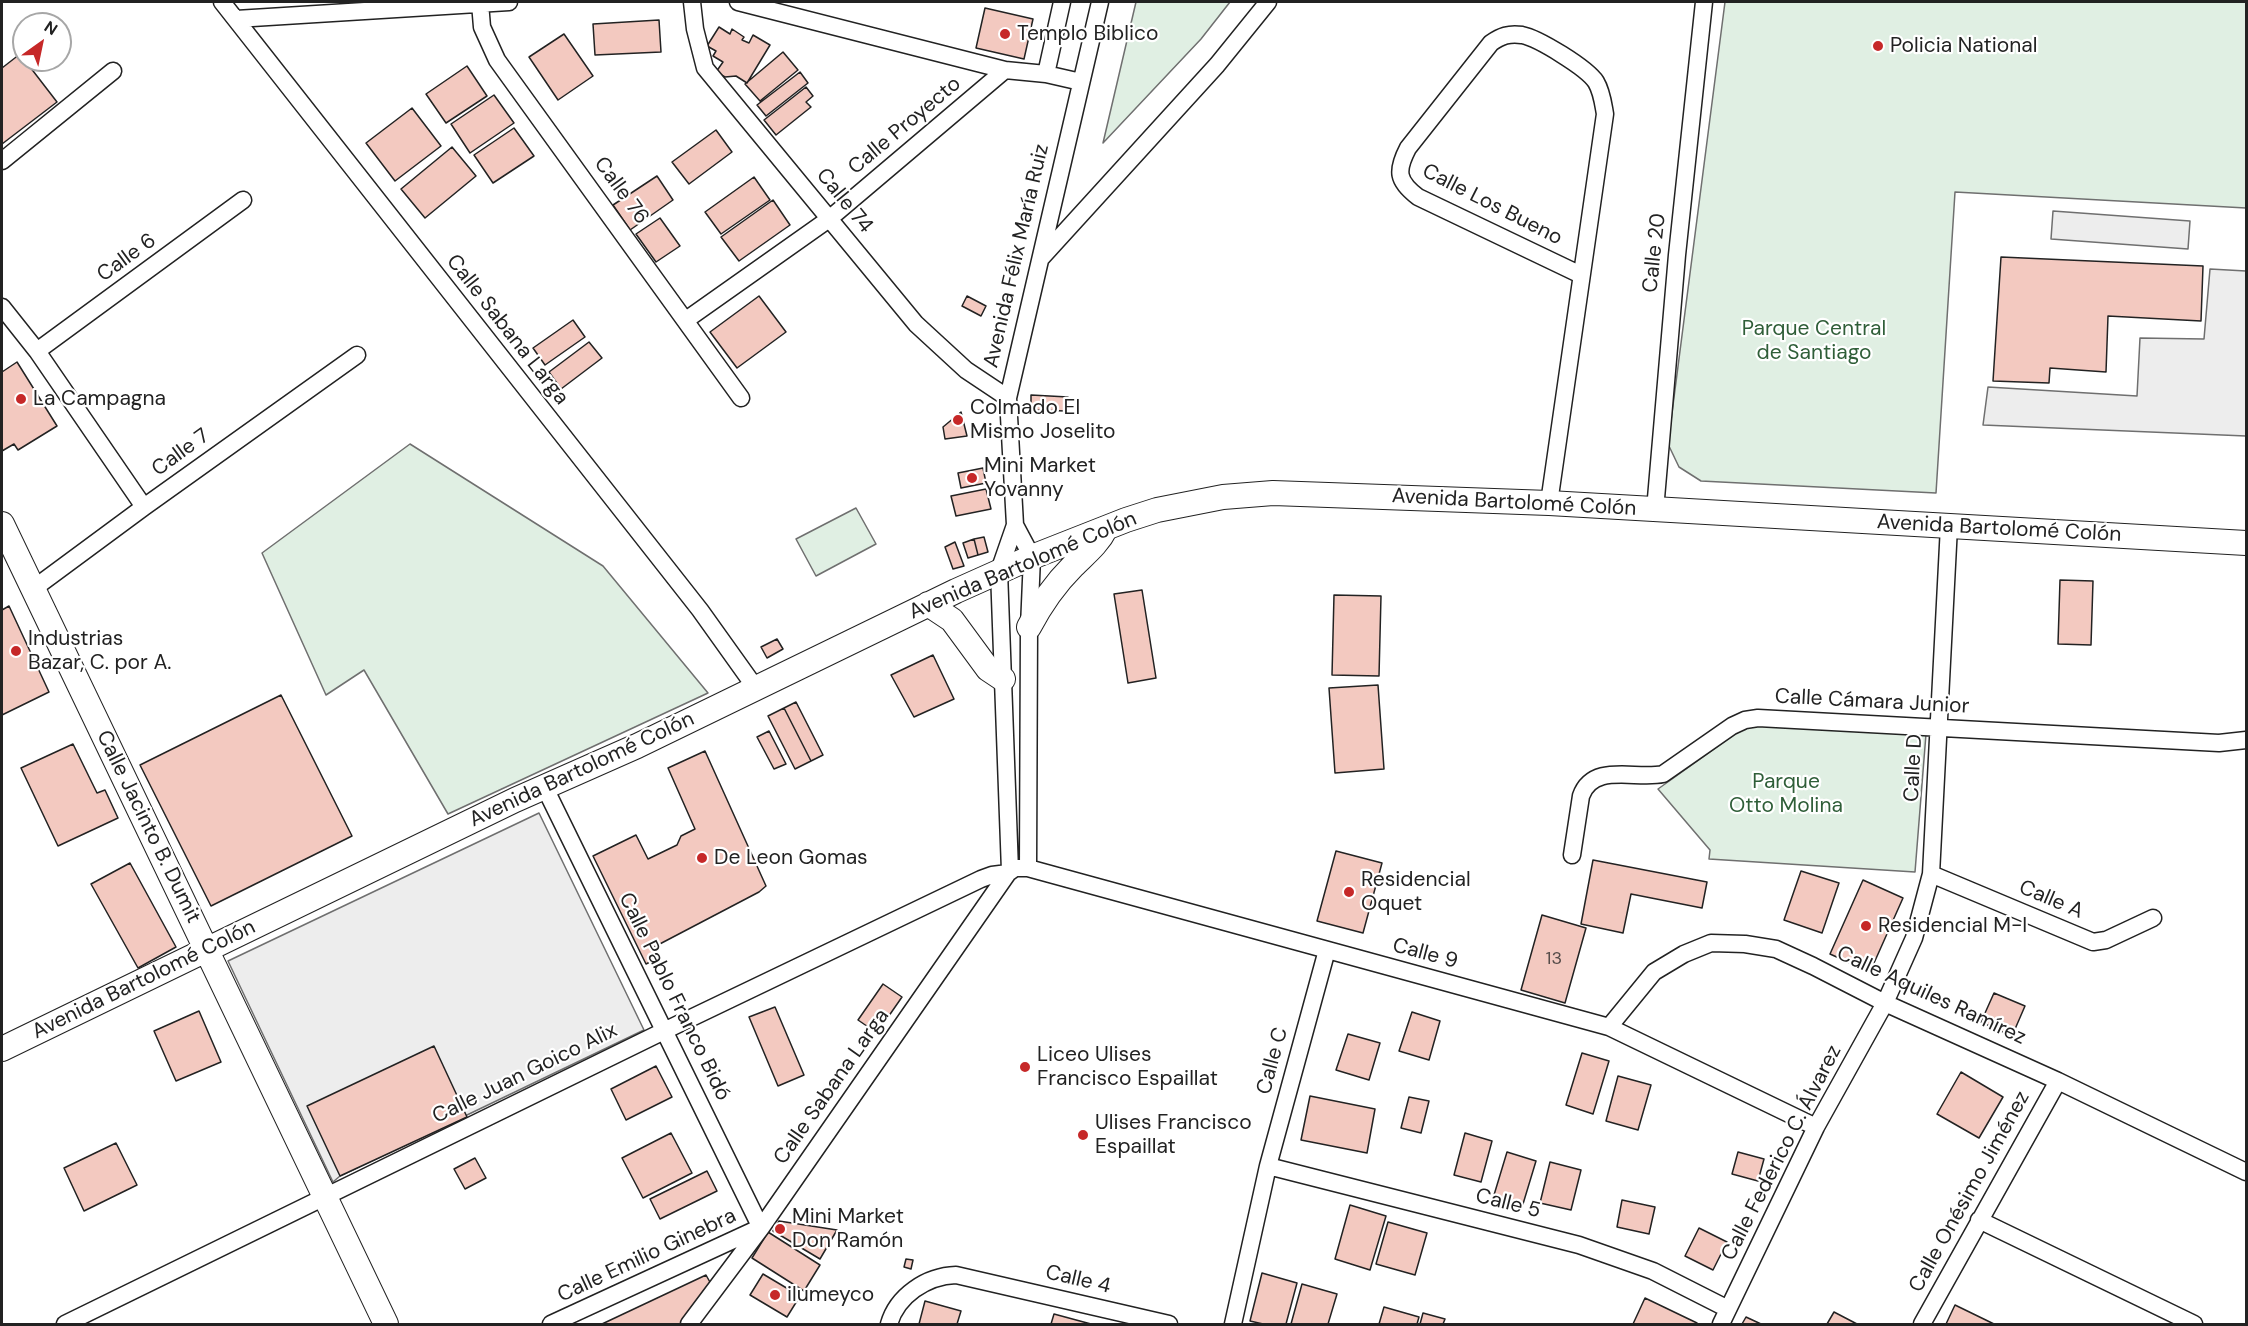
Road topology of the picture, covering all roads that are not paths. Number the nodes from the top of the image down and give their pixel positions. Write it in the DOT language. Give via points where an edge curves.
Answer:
graph roads {
  1 [pos="222,2"];
  2 [pos="509,2"];
  3 [pos="692,2"];
  4 [pos="738,2"];
  5 [pos="1062,2"];
  6 [pos="1100,2"];
  7 [pos="1268,2"];
  8 [pos="1704,2"];
  9 [pos="480,3"];
  10 [pos="236,19"];
  11 [pos="1005,70"];
  12 [pos="113,71"];
  13 [pos="1046,74"];
  14 [pos="1081,82"];
  15 [pos="2,161"];
  16 [pos="243,200"];
  17 [pos="829,219"];
  18 [pos="1040,259"];
  19 [pos="1581,275"];
  20 [pos="2,307"];
  21 [pos="686,320"];
  22 [pos="37,351"];
  23 [pos="357,355"];
  24 [pos="741,398"];
  25 [pos="1008,398"];
  26 [pos="1549,503"];
  27 [pos="144,507"];
  28 [pos="1655,510"];
  29 [pos="2,524"];
  30 [pos="1015,525"];
  31 [pos="1949,526"];
  32 [pos="1106,528"];
  33 [pos="2247,543"];
  34 [pos="1032,557"];
  35 [pos="999,571"];
  36 [pos="33,589"];
  37 [pos="928,604"];
  38 [pos="1029,627"];
  39 [pos="1003,679"];
  40 [pos="756,687"];
  41 [pos="1938,728"];
  42 [pos="2247,740"];
  43 [pos="545,788"];
  44 [pos="1572,855"];
  45 [pos="1028,868"];
  46 [pos="1009,872"];
  47 [pos="1931,874"];
  48 [pos="2153,918"];
  49 [pos="207,950"];
  50 [pos="1327,950"];
  51 [pos="1885,1002"];
  52 [pos="1609,1027"];
  53 [pos="666,1030"];
  54 [pos="2,1048"];
  55 [pos="2058,1081"];
  56 [pos="1816,1127"];
  57 [pos="1268,1166"];
  58 [pos="2247,1172"];
  59 [pos="326,1197"];
  60 [pos="1979,1220"];
  61 [pos="761,1228"];
  62 [pos="1725,1317"];
  63 [pos="65,1324"];
  64 [pos="386,1324"];
  65 [pos="551,1324"];
  66 [pos="689,1324"];
  67 [pos="889,1324"];
  68 [pos="1168,1324"];
  69 [pos="1233,1324"];
  70 [pos="1922,1324"];
  71 [pos="2194,1324"];
  1 -- 10 [label="street, Calle Sabana Larga"];
  2 -- 9 [label="street"];
  3 -- 17 [label="street, Calle 74" via="705,68"];
  4 -- 11 [label="street"];
  5 -- 13 [label="street"];
  6 -- 14 [label="street, Avenida Félix María Ruiz"];
  7 -- 18 [label="street" via="1217,65"];
  8 -- 28 [label="street, Calle 20"];
  9 -- 10 [label="street"];
  9 -- 21 [label="street, Calle 76" via="482,27 497,60"];
  10 -- 40 [label="street, Calle Sabana Larga" via="700,610"];
  11 -- 13 [label="street"];
  11 -- 17 [label="street, Calle Proyecto"];
  12 -- 15 [label="street"];
  13 -- 14 [label="street"];
  14 -- 18 [label="street, Avenida Félix María Ruiz"];
  16 -- 22 [label="street, Calle 6"];
  17 -- 21 [label="street, Calle Proyecto"];
  17 -- 25 [label="street, Calle 74" via="916,324 966,370"];
  18 -- 25 [label="street, Avenida Félix María Ruiz"];
  19 -- 19 [label="street, Calle Los Bueno" via="1418,197 1405,187 1400,176 1408,148 1491,43 1501,36 1533,38 1584,70 1596,81 1602,96 1603,134"];
  19 -- 26 [label="street, Calle Los Bueno"];
  20 -- 22 [label="street"];
  21 -- 24 [label="street, Calle 76"];
  22 -- 27 [label="street"];
  23 -- 27 [label="street, Calle 7"];
  25 -- 30 [label="street, Avenida Félix María Ruiz"];
  26 -- 28 [label="main road, Avenida Bartolomé Colón"];
  26 -- 32 [label="main road, Avenida Bartolomé Colón" via="1265,493 1156,510"];
  27 -- 36 [label="street, Calle 7"];
  28 -- 31 [label="main road, Avenida Bartolomé Colón"];
  29 -- 36 [label="main road, Calle Jacinto B. Dumit"];
  30 -- 34 [label="street, Avenida Félix María Ruiz"];
  30 -- 35 [label="street, Avenida Félix María Ruiz"];
  31 -- 33 [label="main road, Avenida Bartolomé Colón"];
  31 -- 41 [label="street, Calle D"];
  32 -- 34 [label="main road, Avenida Bartolomé Colón"];
  32 -- 38 [label="main road" via="1049,594"];
  34 -- 35 [label="main road, Avenida Bartolomé Colón"];
  34 -- 38 [label="street"];
  35 -- 37 [label="main road, Avenida Bartolomé Colón"];
  35 -- 39 [label="street"];
  36 -- 49 [label="main road, Calle Jacinto B. Dumit"];
  37 -- 39 [label="main road" via="952,620 988,669"];
  37 -- 40 [label="main road, Avenida Bartolomé Colón"];
  38 -- 45 [label="street"];
  39 -- 46 [label="street"];
  40 -- 43 [label="main road, Avenida Bartolomé Colón"];
  41 -- 42 [label="street, Calle Cámara Junior" via="2219,743"];
  41 -- 44 [label="street, Calle Cámara Junior" via="1745,720 1663,774 1605,775 1590,782 1581,796"];
  41 -- 47 [label="street, Calle D"];
  43 -- 49 [label="main road, Avenida Bartolomé Colón"];
  43 -- 53 [label="street, Calle Pablo Franco Bidó"];
  45 -- 46 [label="street, Calle 9"];
  45 -- 50 [label="street, Calle 9"];
  46 -- 53 [label="street, Calle Juan Goico Alix" via="981,879"];
  46 -- 61 [label="street, Calle Sabana Larga"];
  47 -- 48 [label="street, Calle A" via="2093,942"];
  47 -- 51 [label="street, Calle D" via="1914,938"];
  49 -- 54 [label="main road, Avenida Bartolomé Colón"];
  49 -- 59 [label="main road, Calle Jacinto B. Dumit"];
  50 -- 52 [label="street, Calle 9"];
  50 -- 57 [label="street, Calle C"];
  51 -- 52 [label="street, Calle Aquiles Ramírez" via="1776,950 1745,944 1711,944 1654,972"];
  51 -- 55 [label="street, Calle Aquiles Ramírez"];
  51 -- 56 [label="street, Calle Federico C. Álvarez"];
  52 -- 56 [label="street, Calle 9"];
  53 -- 59 [label="street, Calle Juan Goico Alix"];
  53 -- 61 [label="street, Calle Pablo Franco Bidó"];
  55 -- 58 [label="street, Calle Aquiles Ramírez"];
  55 -- 60 [label="street, Calle Onésimo Jiménez"];
  56 -- 62 [label="street, Calle Federico C. Álvarez"];
  57 -- 62 [label="street, Calle 5" via="1579,1245 1653,1271"];
  57 -- 69 [label="street, Calle C"];
  59 -- 63 [label="street, Calle Juan Goico Alix"];
  59 -- 64 [label="main road, Calle Jacinto B. Dumit"];
  60 -- 70 [label="street, Calle Onésimo Jiménez"];
  60 -- 71 [label="street"];
  61 -- 65 [label="street, Calle Emilio Ginebra"];
  61 -- 66 [label="street, Calle Sabana Larga"];
  67 -- 68 [label="street, Calle 4" via="909,1292 950,1275"];
}
